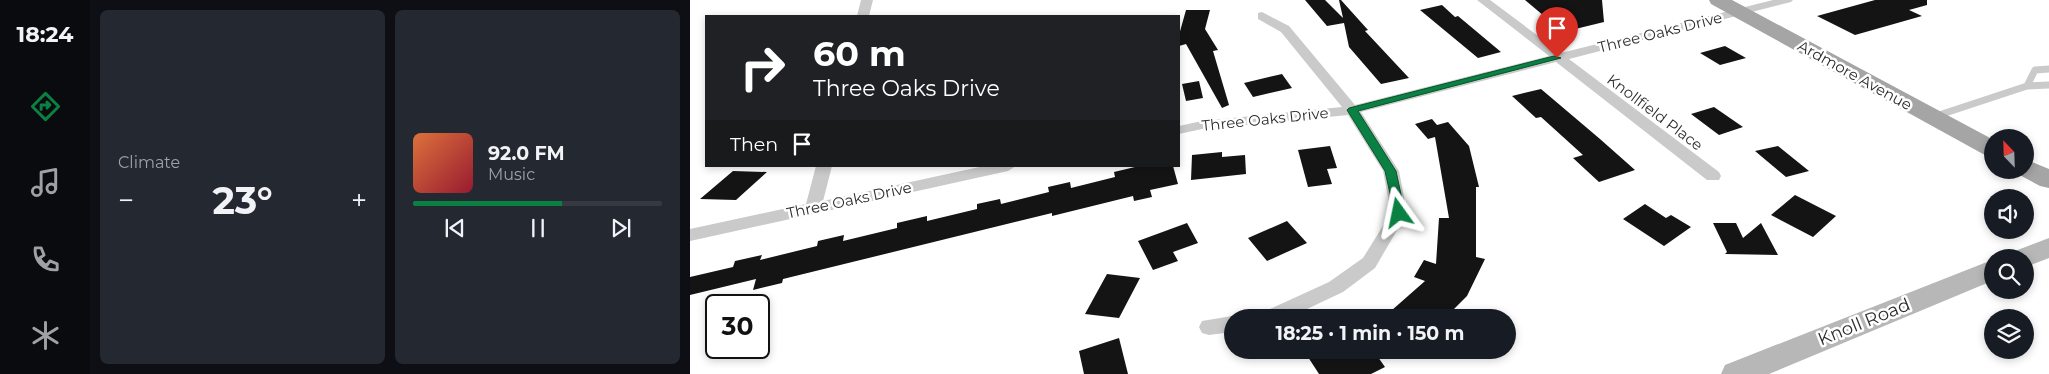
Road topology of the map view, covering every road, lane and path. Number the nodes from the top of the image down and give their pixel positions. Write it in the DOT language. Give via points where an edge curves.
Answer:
graph roads {
  1 [pos="867,0"];
  2 [pos="1483,0"];
  3 [pos="1718,0"];
  4 [pos="1788,0"];
  5 [pos="1740,12"];
  6 [pos="863,15"];
  7 [pos="1262,16"];
  8 [pos="1557,58"];
  9 [pos="2049,69"];
  10 [pos="2049,84"];
  11 [pos="2027,86"];
  12 [pos="1352,110"];
  13 [pos="1933,117"];
  14 [pos="1180,130"];
  15 [pos="1984,145"];
  16 [pos="824,167"];
  17 [pos="1003,167"];
  18 [pos="2034,172"];
  19 [pos="1713,176"];
  20 [pos="2049,180"];
  21 [pos="813,208"];
  22 [pos="690,235"];
  23 [pos="2049,247"];
  24 [pos="2034,254"];
  25 [pos="1984,273"];
  26 [pos="1288,309"];
  27 [pos="1224,325"];
  28 [pos="1208,327"];
  29 [pos="1736,374"];
  1 -- 6 [label="street"];
  2 -- 8 [label="street, Knollfield Place"];
  3 -- 5 [label="main road, Ardmore Avenue"];
  4 -- 5 [label="street, Three Oaks Drive"];
  5 -- 8 [label="street, Three Oaks Drive"];
  5 -- 13 [label="main road, Ardmore Avenue"];
  7 -- 12 [label="street" via="1285,29"];
  8 -- 12 [label="street, Three Oaks Drive"];
  8 -- 19 [label="street, Knollfield Place"];
  9 -- 11 [label="lane" via="2035,70"];
  10 -- 11 [label="lane"];
  11 -- 13 [label="lane"];
  12 -- 14 [label="street, Three Oaks Drive"];
  12 -- 26 [label="street" via="1390,171 1399,213 1369,263 1336,288"];
  13 -- 15 [label="main road, Ardmore Avenue"];
  16 -- 21 [label="street"];
  17 -- 21 [label="street, Three Oaks Drive"];
  18 -- 20 [label="main road"];
  21 -- 22 [label="street, Three Oaks Drive"];
  23 -- 24 [label="street"];
  25 -- 29 [label="street, Knoll Road"];
  27 -- 28 [label="street"];
}
